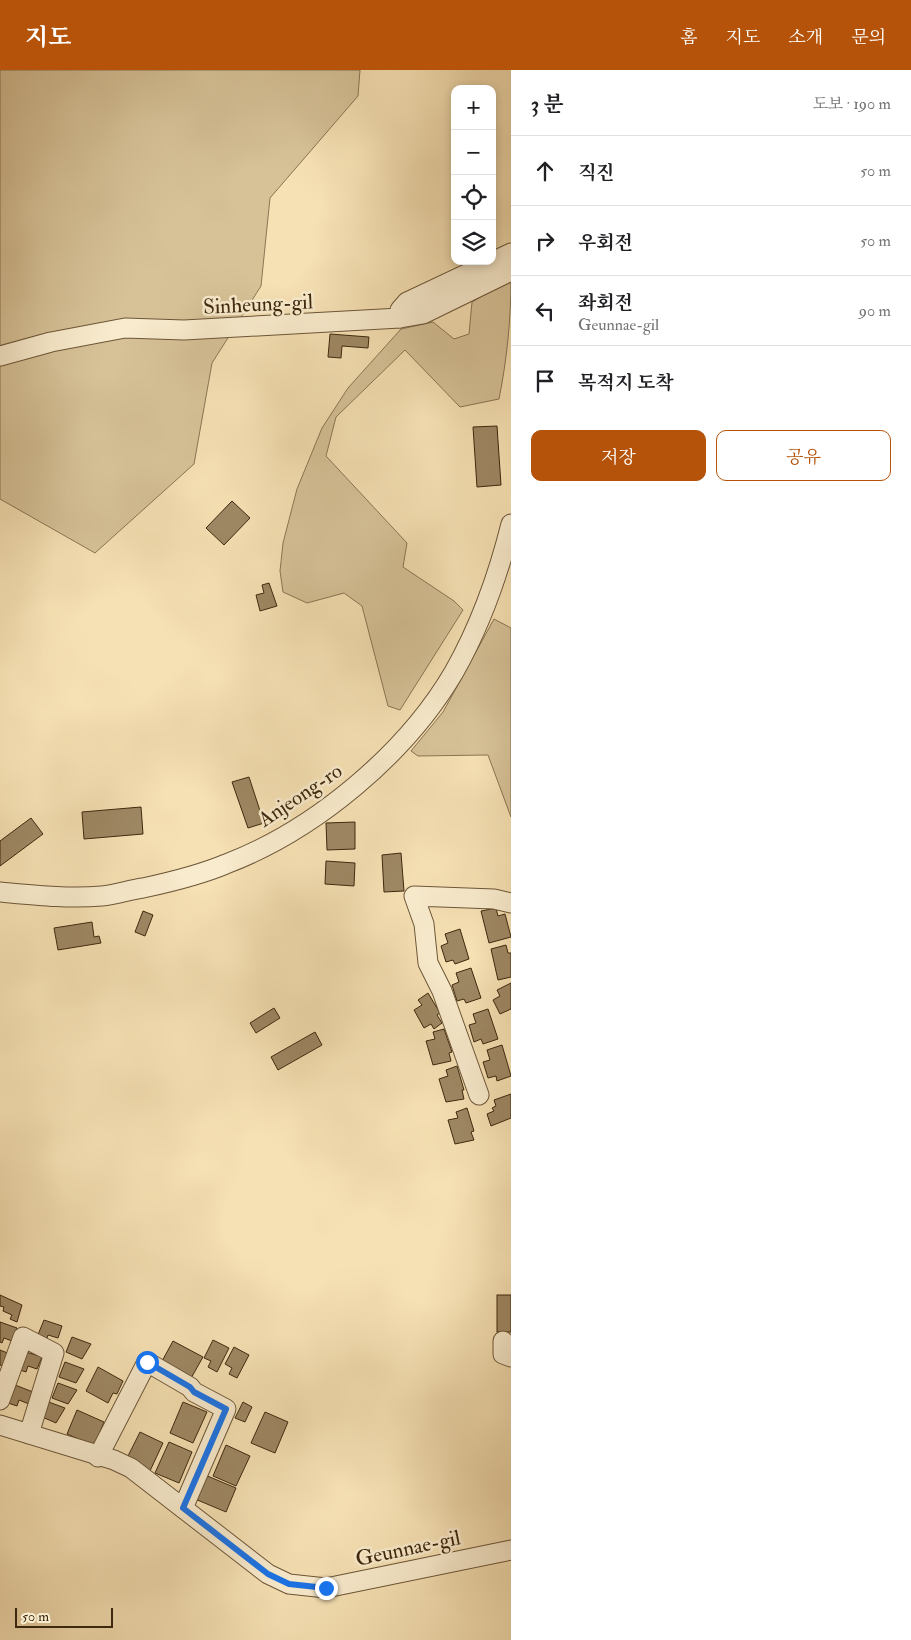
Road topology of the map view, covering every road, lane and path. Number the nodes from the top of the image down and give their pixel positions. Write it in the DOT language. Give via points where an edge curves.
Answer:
graph roads {
  1 [pos="511,253"];
  2 [pos="511,271"];
  3 [pos="400,318"];
  4 [pos="0,356"];
  5 [pos="511,524"];
  6 [pos="0,892"];
  7 [pos="511,903"];
  8 [pos="479,1095"];
  9 [pos="0,1400"];
  10 [pos="0,1425"];
  11 [pos="29,1434"];
  12 [pos="98,1457"];
  13 [pos="183,1508"];
  14 [pos="511,1550"];
  1 -- 3 [label="street" via="407,302 400,310"];
  2 -- 3 [label="street, Sinheung-gil" via="423,314"];
  3 -- 4 [label="street, Sinheung-gil" via="184,330 125,328 51,342"];
  5 -- 6 [label="street, Anjeong-ro" via="480,621 453,673 423,716 390,753 336,802 271,843 235,860 166,883 102,896"];
  7 -- 8 [label="street" via="494,899 414,896 424,924 428,963 442,991"];
  9 -- 11 [label="street" via="23,1337 54,1353"];
  10 -- 11 [label="street, Geunnae-gil"];
  11 -- 12 [label="street, Geunnae-gil"];
  12 -- 13 [label="street, Geunnae-gil" via="131,1468"];
  12 -- 13 [label="street" via="147,1362 190,1387 226,1409"];
  13 -- 14 [label="street, Geunnae-gil" via="268,1574 300,1587 326,1588"];
}
